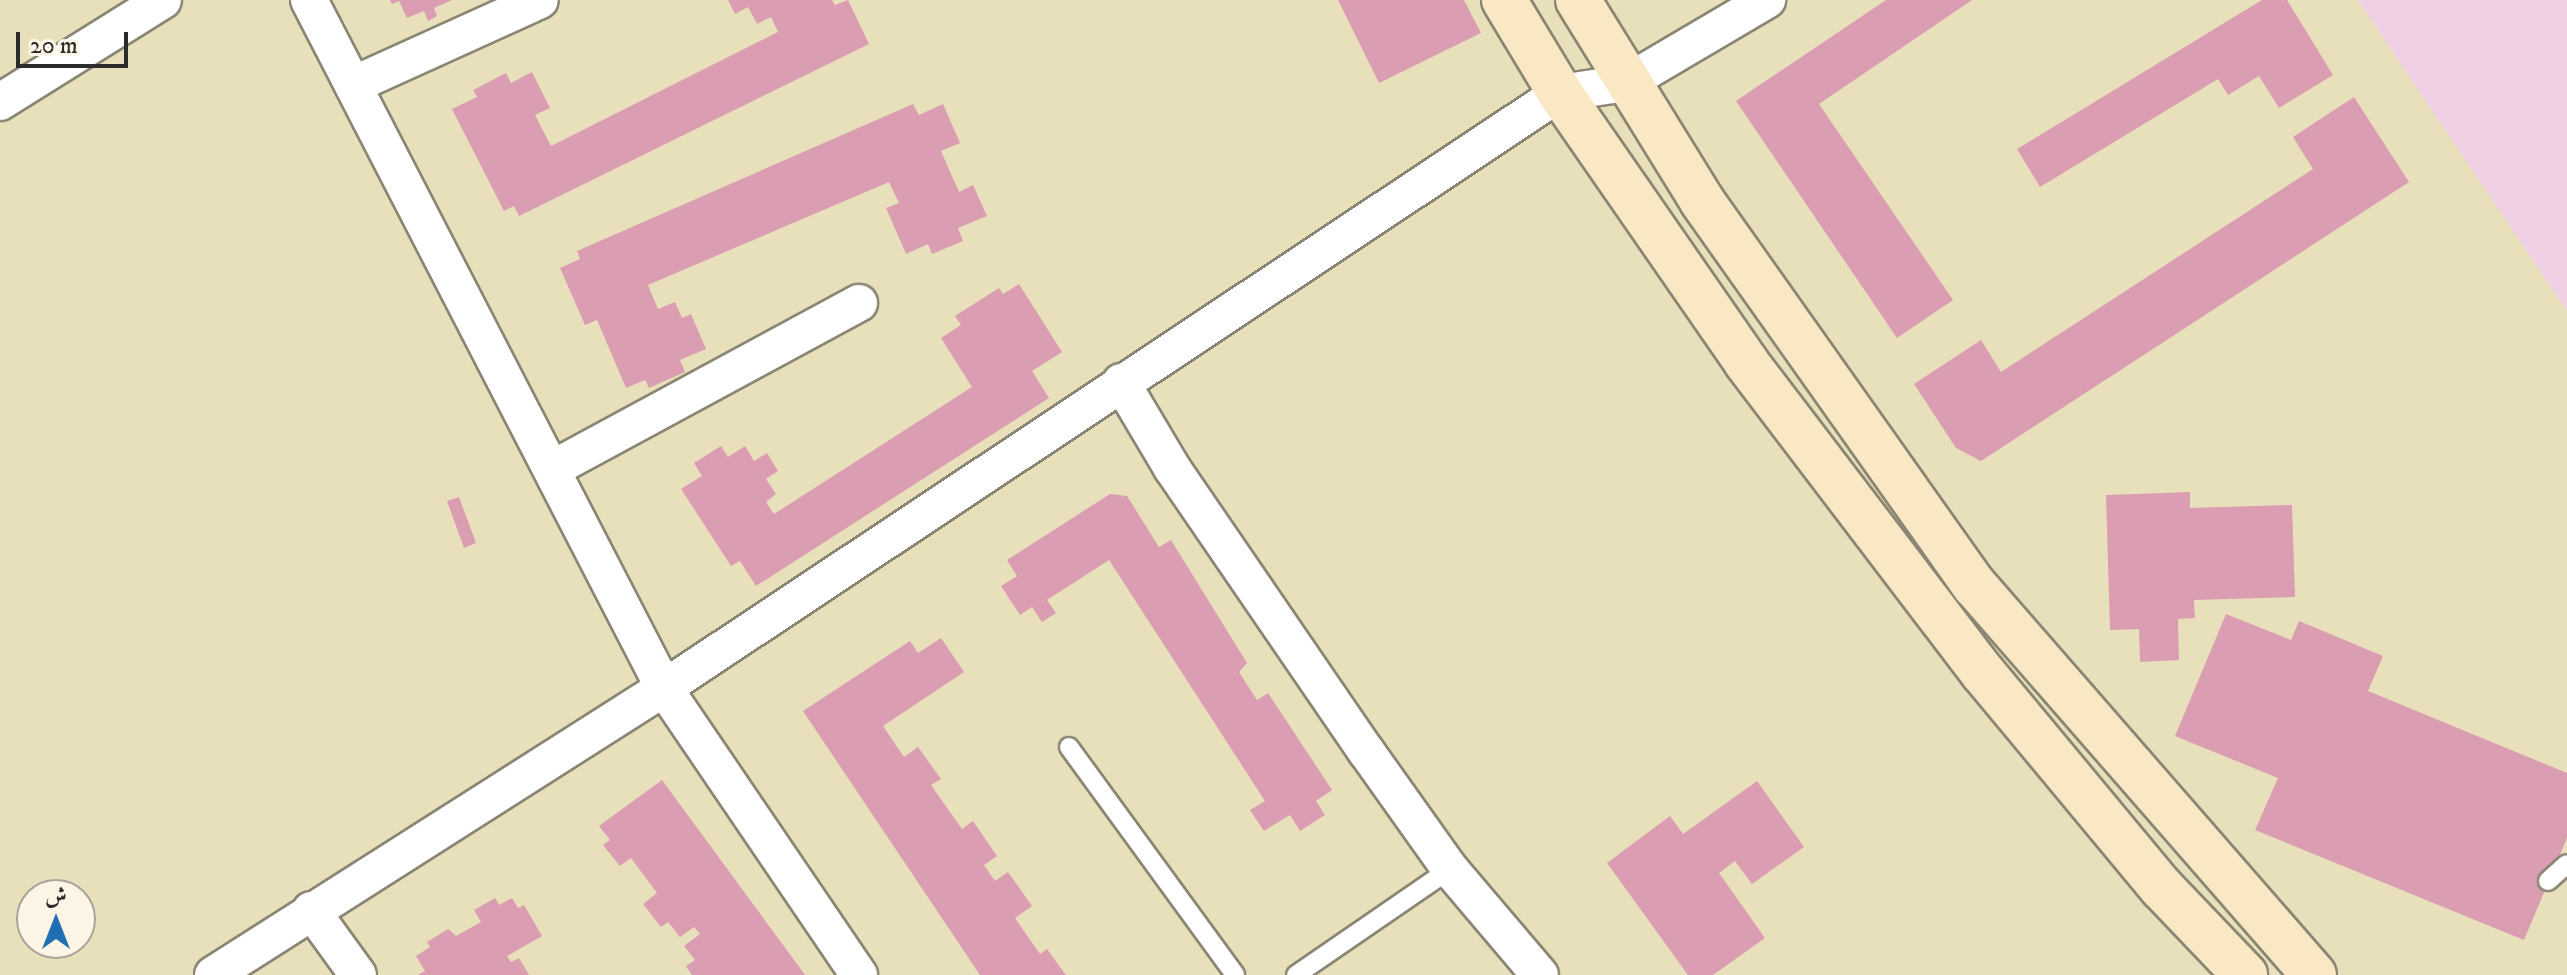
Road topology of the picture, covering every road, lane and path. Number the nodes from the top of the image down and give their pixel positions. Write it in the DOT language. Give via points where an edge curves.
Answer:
graph roads {
  1 [pos="163,0"];
  2 [pos="309,0"];
  3 [pos="540,0"];
  4 [pos="1504,0"];
  5 [pos="1578,0"];
  6 [pos="1767,0"];
  7 [pos="1626,83"];
  8 [pos="353,85"];
  9 [pos="1560,93"];
  10 [pos="0,102"];
  11 [pos="859,303"];
  12 [pos="1121,382"];
  13 [pos="552,469"];
  14 [pos="664,688"];
  15 [pos="1069,747"];
  16 [pos="2567,864"];
  17 [pos="1450,869"];
  18 [pos="2548,881"];
  19 [pos="311,910"];
  20 [pos="213,975"];
  21 [pos="358,975"];
  22 [pos="859,975"];
  23 [pos="1235,975"];
  24 [pos="1296,975"];
  25 [pos="1540,975"];
  26 [pos="2245,975"];
  27 [pos="2314,975"];
  1 -- 10 [label="street"];
  2 -- 8 [label="street"];
  3 -- 8 [label="street"];
  4 -- 9 [label="main road"];
  5 -- 7 [label="main road"];
  6 -- 7 [label="street"];
  7 -- 9 [label="street"];
  7 -- 27 [label="main road" via="1702,201 1975,586"];
  8 -- 13 [label="street"];
  9 -- 12 [label="street"];
  9 -- 26 [label="main road" via="1746,362 1984,674 2161,887"];
  11 -- 13 [label="street"];
  12 -- 14 [label="street"];
  12 -- 17 [label="street" via="1256,593"];
  13 -- 14 [label="street"];
  14 -- 19 [label="street"];
  14 -- 22 [label="street"];
  15 -- 23 [label="lane"];
  16 -- 18 [label="lane"];
  17 -- 24 [label="lane"];
  17 -- 25 [label="street"];
  19 -- 20 [label="street"];
  19 -- 21 [label="street"];
}
